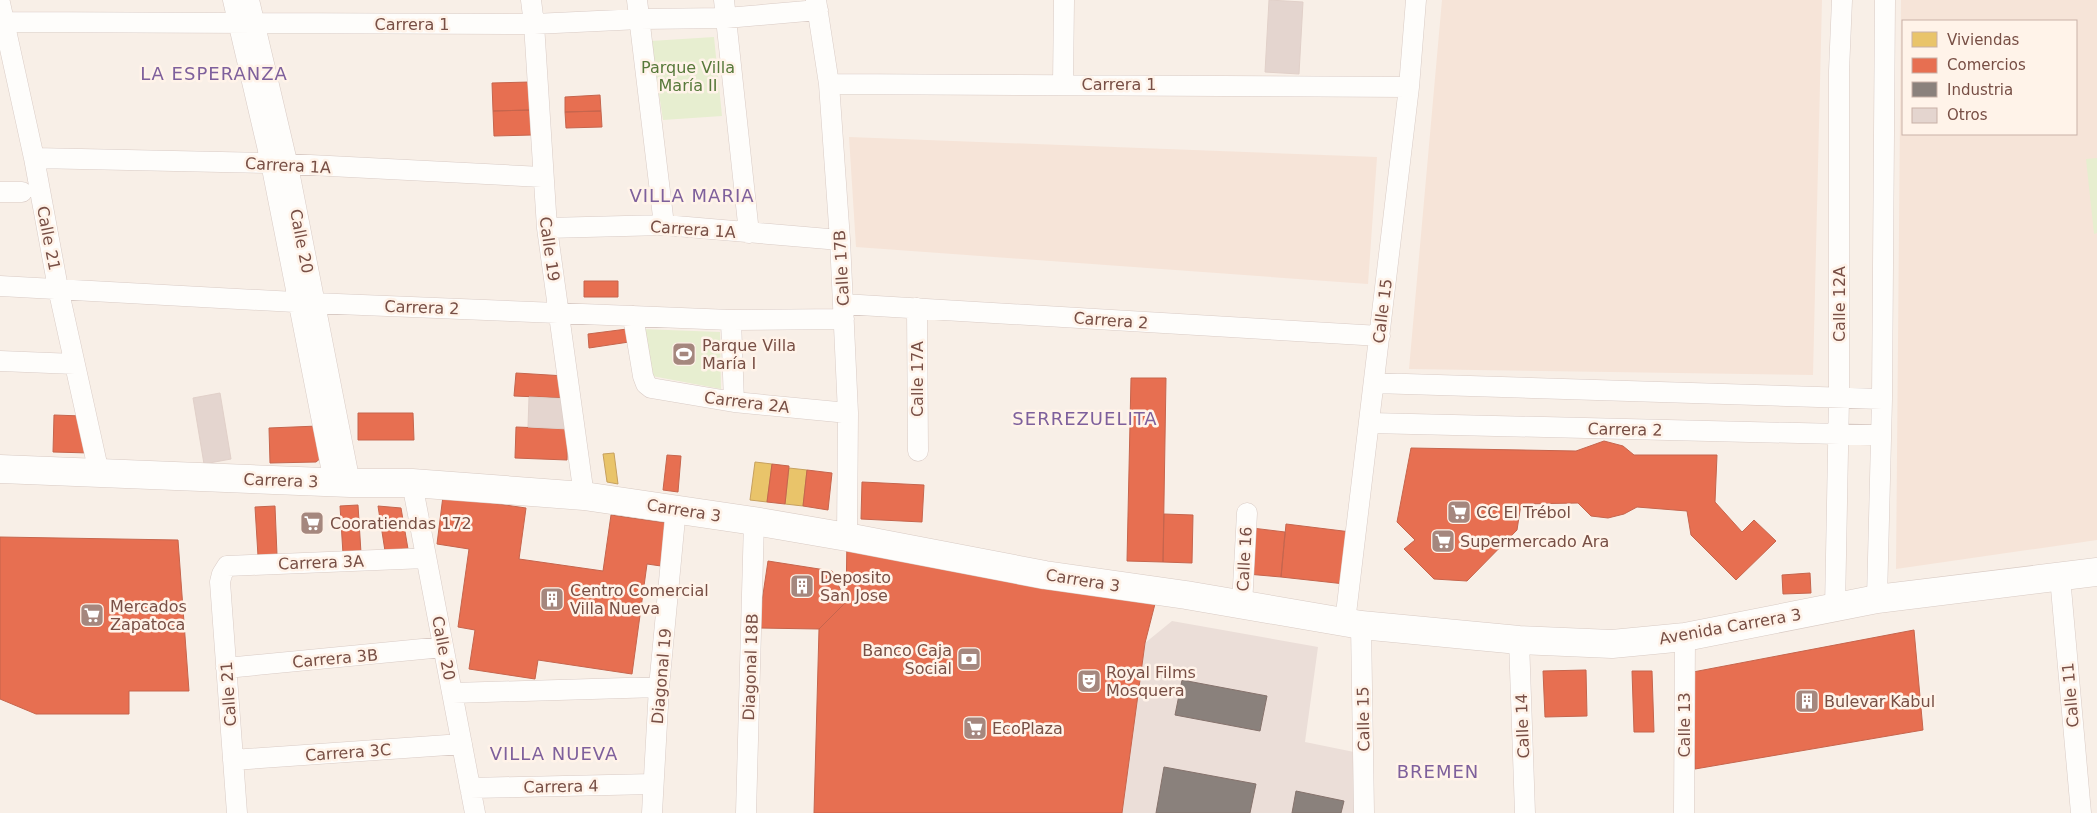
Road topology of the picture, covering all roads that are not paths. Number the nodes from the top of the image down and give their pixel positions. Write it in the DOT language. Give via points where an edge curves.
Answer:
graph roads {
  1 [pos="233,0"];
  2 [pos="249,0"];
  3 [pos="531,0"];
  4 [pos="1064,0"];
  5 [pos="1416,0"];
  6 [pos="1842,0"];
  7 [pos="1885,0"];
  8 [pos="817,5"];
  9 [pos="638,9"];
  10 [pos="725,9"];
  11 [pos="3,13"];
  12 [pos="246,22"];
  13 [pos="534,24"];
  14 [pos="829,84"];
  15 [pos="1063,84"];
  16 [pos="1409,87"];
  17 [pos="34,158"];
  18 [pos="279,165"];
  19 [pos="542,177"];
  20 [pos="0,192"];
  21 [pos="22,192"];
  22 [pos="664,225"];
  23 [pos="547,228"];
  24 [pos="748,233"];
  25 [pos="840,240"];
  26 [pos="0,286"];
  27 [pos="58,288"];
  28 [pos="306,302"];
  29 [pos="917,308"];
  30 [pos="559,312"];
  31 [pos="843,312"];
  32 [pos="633,316"];
  33 [pos="731,320"];
  34 [pos="1380,336"];
  35 [pos="0,361"];
  36 [pos="75,364"];
  37 [pos="1374,383"];
  38 [pos="1839,398"];
  39 [pos="1882,399"];
  40 [pos="734,402"];
  41 [pos="848,413"];
  42 [pos="1370,423"];
  43 [pos="1839,434"];
  44 [pos="1881,435"];
  45 [pos="918,451"];
  46 [pos="0,469"];
  47 [pos="99,473"];
  48 [pos="342,483"];
  49 [pos="412,483"];
  50 [pos="584,496"];
  51 [pos="676,508"];
  52 [pos="1247,513"];
  53 [pos="754,521"];
  54 [pos="847,536"];
  55 [pos="426,558"];
  56 [pos="2097,572"];
  57 [pos="222,574"];
  58 [pos="2060,577"];
  59 [pos="1877,599"];
  60 [pos="1242,605"];
  61 [pos="1835,608"];
  62 [pos="1353,624"];
  63 [pos="1685,637"];
  64 [pos="1519,640"];
  65 [pos="443,647"];
  66 [pos="226,668"];
  67 [pos="659,687"];
  68 [pos="453,693"];
  69 [pos="462,744"];
  70 [pos="233,760"];
  71 [pos="652,784"];
  72 [pos="470,788"];
  73 [pos="237,813"];
  74 [pos="475,813"];
  75 [pos="652,813"];
  76 [pos="746,813"];
  77 [pos="1364,813"];
  78 [pos="1525,813"];
  79 [pos="1684,813"];
  80 [pos="2080,813"];
  1 -- 12 [label="street, Calle 20"];
  2 -- 12 [label="street, Calle 20"];
  3 -- 13 [label="street, Calle 19"];
  4 -- 15 [label="street"];
  5 -- 16 [label="street, Calle 15"];
  6 -- 38 [label="street, Calle 12A"];
  7 -- 39 [label="street"];
  8 -- 10 [label="street, Carrera 1"];
  8 -- 14 [label="street, Calle 17B"];
  9 -- 10 [label="street, Carrera 1"];
  9 -- 13 [label="street, Carrera 1"];
  9 -- 22 [label="street"];
  10 -- 24 [label="street"];
  11 -- 12 [label="street, Carrera 1"];
  11 -- 17 [label="street, Calle 21"];
  12 -- 13 [label="street, Carrera 1"];
  12 -- 18 [label="street, Calle 20"];
  13 -- 19 [label="street, Calle 19"];
  14 -- 15 [label="street, Carrera 1"];
  14 -- 25 [label="street, Calle 17B"];
  15 -- 16 [label="street, Carrera 1"];
  16 -- 34 [label="street, Calle 15"];
  17 -- 18 [label="street, Carrera 1A"];
  17 -- 27 [label="street, Calle 21"];
  18 -- 19 [label="street, Carrera 1A"];
  18 -- 28 [label="street, Calle 20"];
  19 -- 23 [label="street, Calle 19"];
  20 -- 21 [label="street"];
  22 -- 23 [label="street, Carrera 1A"];
  22 -- 24 [label="street, Carrera 1A"];
  23 -- 30 [label="street, Calle 19"];
  24 -- 25 [label="street, Carrera 1A"];
  25 -- 31 [label="street, Calle 17B"];
  26 -- 27 [label="street, Carrera 2"];
  27 -- 28 [label="street, Carrera 2"];
  27 -- 36 [label="street, Calle 21"];
  28 -- 30 [label="street, Carrera 2"];
  28 -- 48 [label="street, Calle 20"];
  29 -- 31 [label="street, Carrera 2"];
  29 -- 34 [label="street, Carrera 2"];
  29 -- 45 [label="street, Calle 17A"];
  30 -- 32 [label="street, Carrera 2"];
  30 -- 50 [label="street, Calle 19"];
  31 -- 33 [label="street, Carrera 2"];
  31 -- 41 [label="street, Calle 17B"];
  32 -- 33 [label="street, Carrera 2"];
  32 -- 40 [label="street, Carrera 2A" via="646,384 651,388"];
  33 -- 40 [label="street"];
  34 -- 37 [label="street, Calle 15"];
  35 -- 36 [label="street"];
  36 -- 47 [label="street, Calle 21"];
  37 -- 38 [label="street"];
  37 -- 42 [label="street, Calle 15"];
  38 -- 39 [label="street"];
  38 -- 43 [label="street, Calle 12A"];
  39 -- 44 [label="street"];
  40 -- 41 [label="street, Carrera 2A"];
  41 -- 54 [label="street, Calle 17B"];
  42 -- 43 [label="street, Carrera 2"];
  42 -- 62 [label="street, Calle 15"];
  43 -- 44 [label="street, Carrera 2"];
  43 -- 61 [label="street, Calle 12A"];
  44 -- 59 [label="street"];
  46 -- 47 [label="main road, Carrera 3"];
  47 -- 48 [label="main road, Carrera 3"];
  48 -- 49 [label="main road, Carrera 3"];
  49 -- 50 [label="main road, Carrera 3"];
  49 -- 55 [label="street, Calle 20"];
  50 -- 51 [label="main road, Carrera 3"];
  51 -- 53 [label="main road, Carrera 3"];
  51 -- 67 [label="street, Diagonal 19"];
  52 -- 60 [label="street, Calle 16"];
  53 -- 54 [label="main road, Carrera 3"];
  53 -- 76 [label="street, Diagonal 18B"];
  54 -- 60 [label="main road, Carrera 3" via="1045,575"];
  55 -- 57 [label="street, Carrera 3A" via="227,566"];
  55 -- 65 [label="street, Calle 20"];
  56 -- 58 [label="main road, Avenida Carrera 3"];
  57 -- 66 [label="street, Calle 21"];
  58 -- 59 [label="main road, Avenida Carrera 3"];
  58 -- 80 [label="street, Calle 11"];
  59 -- 61 [label="main road, Avenida Carrera 3"];
  60 -- 62 [label="main road, Carrera 3"];
  61 -- 63 [label="main road, Avenida Carrera 3"];
  62 -- 64 [label="main road, Avenida Carrera 3"];
  62 -- 77 [label="street, Calle 15"];
  63 -- 64 [label="main road, Avenida Carrera 3" via="1612,644"];
  63 -- 79 [label="street, Calle 13"];
  64 -- 78 [label="street, Calle 14"];
  65 -- 66 [label="street, Carrera 3B"];
  65 -- 68 [label="street, Calle 20"];
  66 -- 70 [label="street, Calle 21"];
  67 -- 68 [label="street"];
  67 -- 71 [label="street, Diagonal 19"];
  68 -- 69 [label="street, Calle 20"];
  69 -- 70 [label="street, Carrera 3C"];
  69 -- 72 [label="street, Calle 20"];
  70 -- 73 [label="street, Calle 21"];
  71 -- 72 [label="street, Carrera 4"];
  71 -- 75 [label="street, Diagonal 19"];
  72 -- 74 [label="street, Calle 20"];
}
